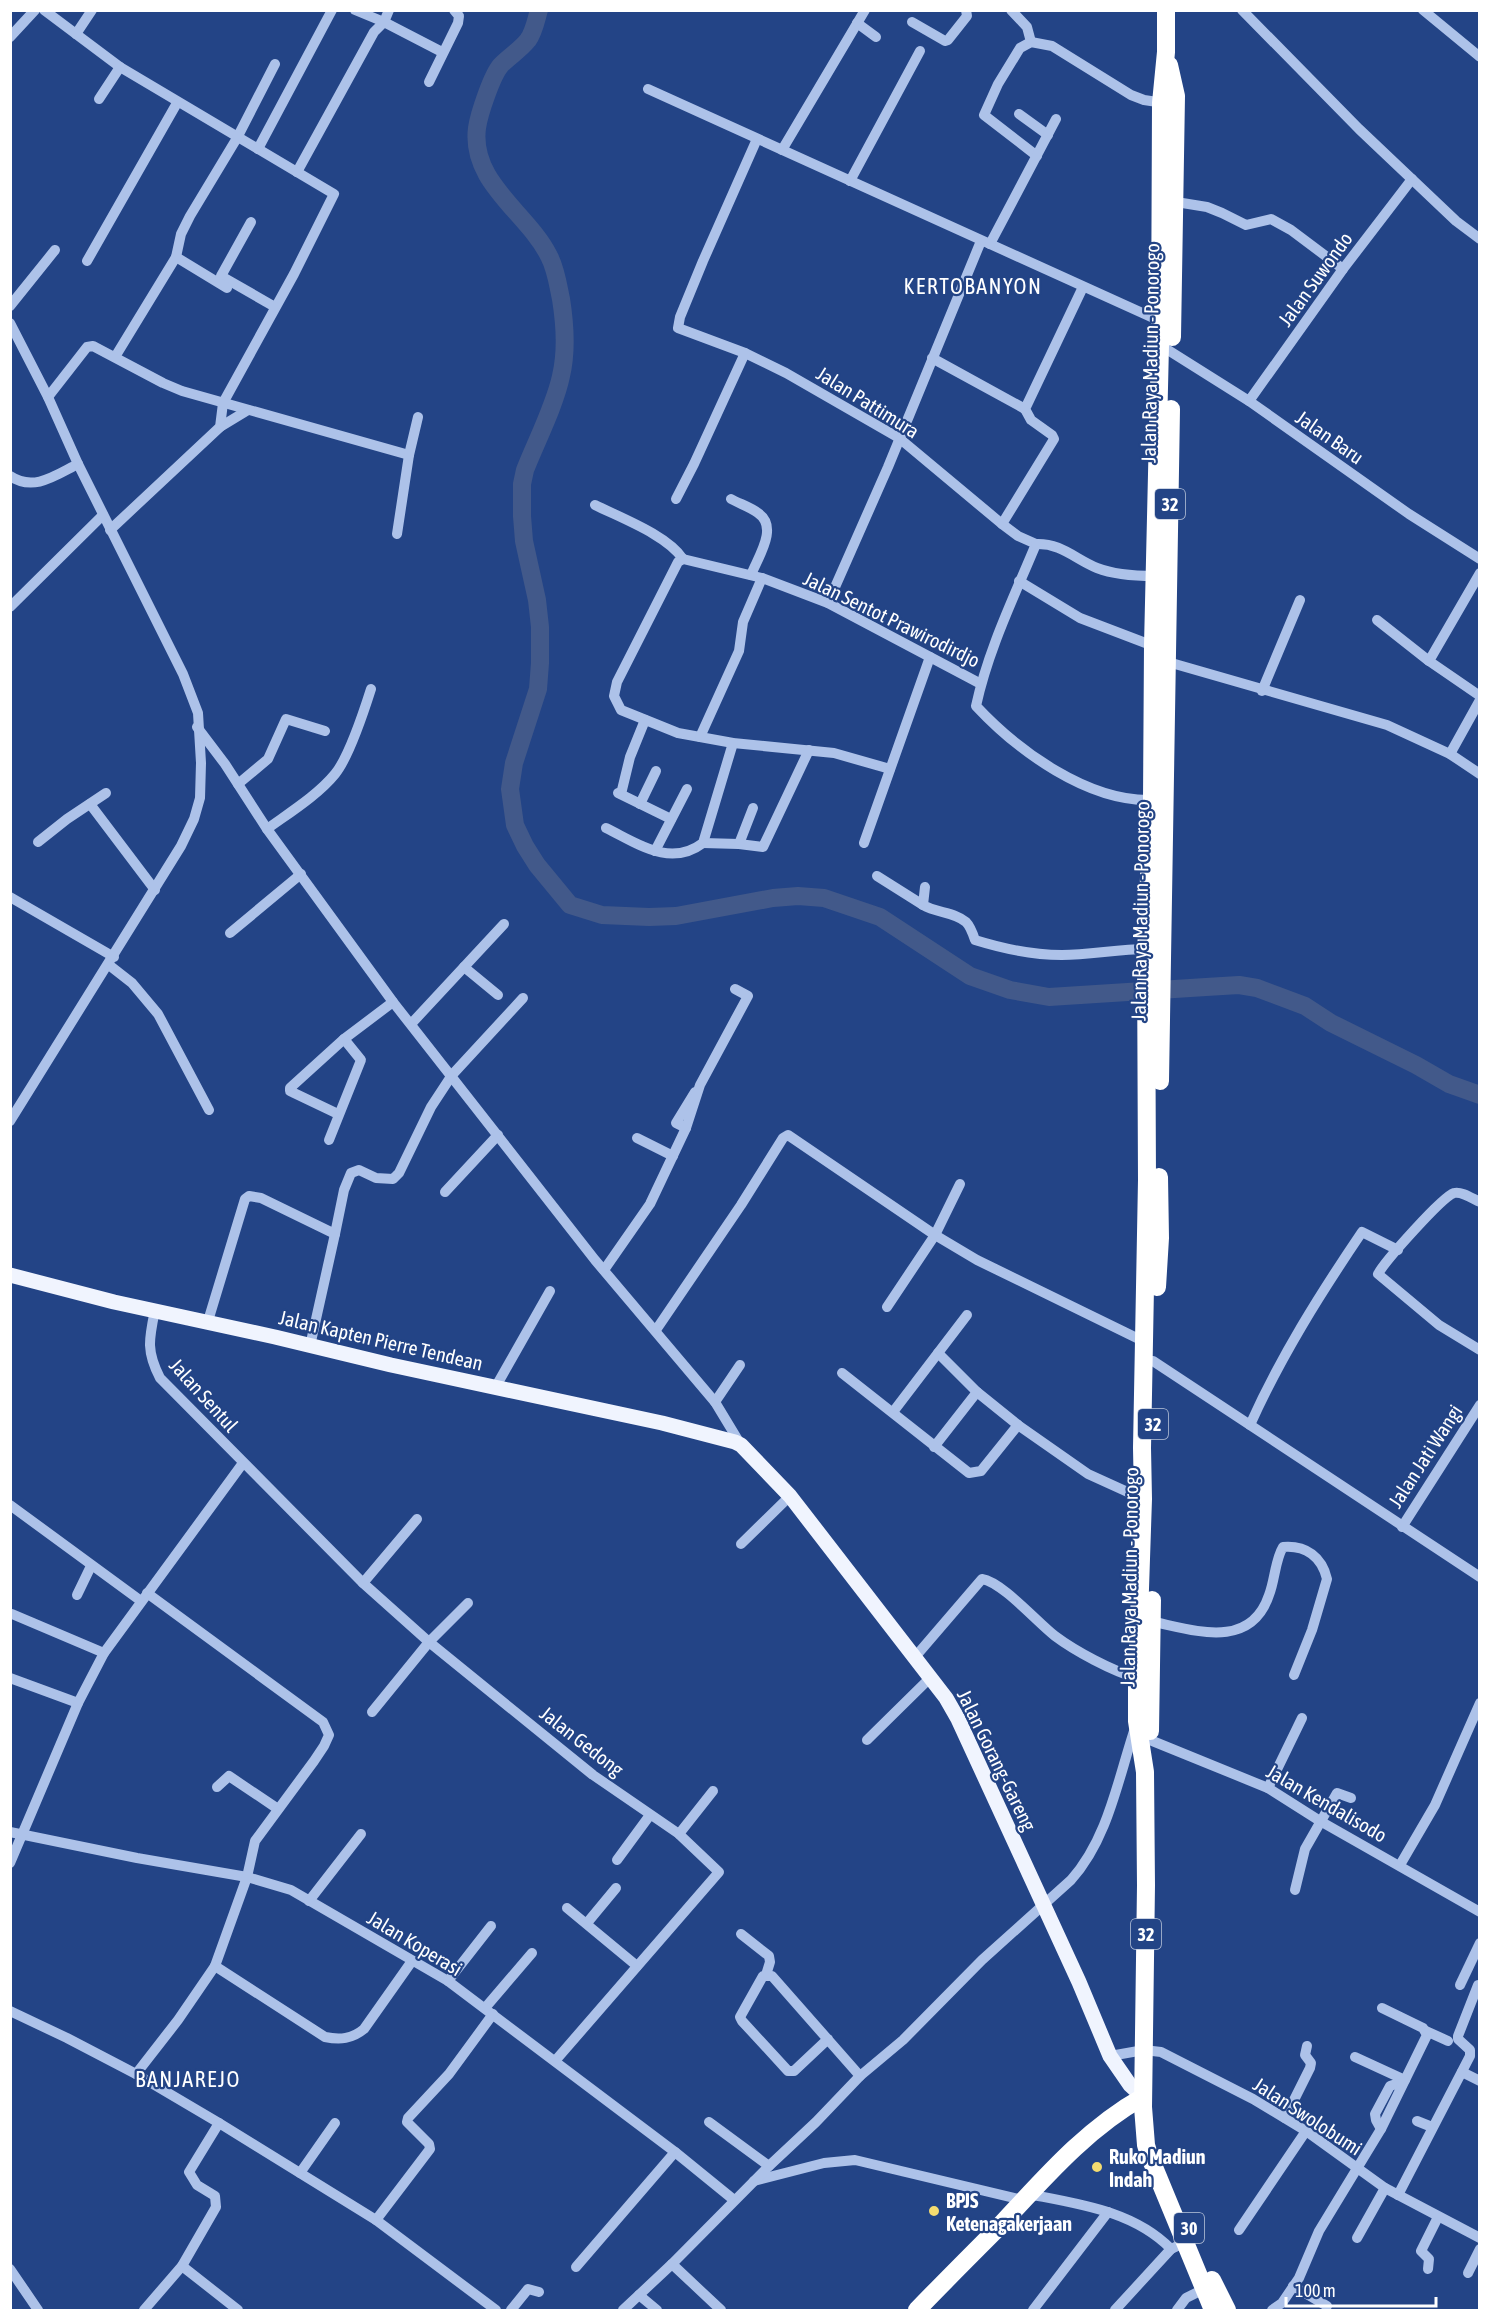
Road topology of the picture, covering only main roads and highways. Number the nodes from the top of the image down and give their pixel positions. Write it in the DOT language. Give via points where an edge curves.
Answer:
graph roads {
  1 [pos="1166,10"];
  2 [pos="1168,201"];
  3 [pos="1166,348"];
  4 [pos="1163,654"];
  5 [pos="1157,865"];
  6 [pos="1153,1180"];
  7 [pos="10,1275"];
  8 [pos="741,1445"];
  9 [pos="1146,1621"];
  10 [pos="1145,1772"];
  11 [pos="1143,2097"];
  12 [pos="1149,2140"];
  13 [pos="917,2310"];
  14 [pos="1213,2310"];
  15 [pos="1227,2310"];
  1 -- 2 [label="highway, Jalan Raya Madiun - Ponorogo / 32"];
  2 -- 3 [label="highway, Jalan Raya Madiun - Ponorogo / 32"];
  2 -- 3 [label="highway, Jalan Raya Madiun - Ponorogo / 32" via="1160,321"];
  3 -- 4 [label="highway, Jalan Raya Madiun - Ponorogo / 32"];
  3 -- 4 [label="highway, Jalan Raya Madiun - Ponorogo / 32" via="1154,576"];
  4 -- 5 [label="highway, Jalan Raya Madiun - Ponorogo / 32"];
  4 -- 5 [label="highway, Jalan Raya Madiun - Ponorogo / 32" via="1152,801"];
  5 -- 6 [label="highway, Jalan Raya Madiun - Ponorogo / 32" via="1144,952 1153,1076"];
  6 -- 9 [label="highway, Jalan Raya Madiun - Ponorogo / 32" via="1142,1448"];
  6 -- 9 [label="highway, Jalan Raya Madiun - Ponorogo / 32" via="1160,1238"];
  7 -- 8 [label="main road, Jalan Kapten Pierre Tendean" via="662,1423"];
  8 -- 11 [label="main road, Jalan Gorang-Gareng" via="790,1496 958,1719 1110,2056"];
  9 -- 10 [label="highway, Jalan Raya Madiun - Ponorogo / 32" via="1150,1740"];
  9 -- 10 [label="highway, Jalan Raya Madiun - Ponorogo / 32" via="1137,1678 1137,1721"];
  10 -- 11 [label="highway, Jalan Raya Madiun - Ponorogo / 32"];
  11 -- 12 [label="highway, Jalan Raya Madiun - Ponorogo / 30"];
  11 -- 13 [label="highway" via="1092,2132"];
  12 -- 14 [label="highway, 30" via="1178,2246"];
  12 -- 15 [label="highway, 30"];
}
